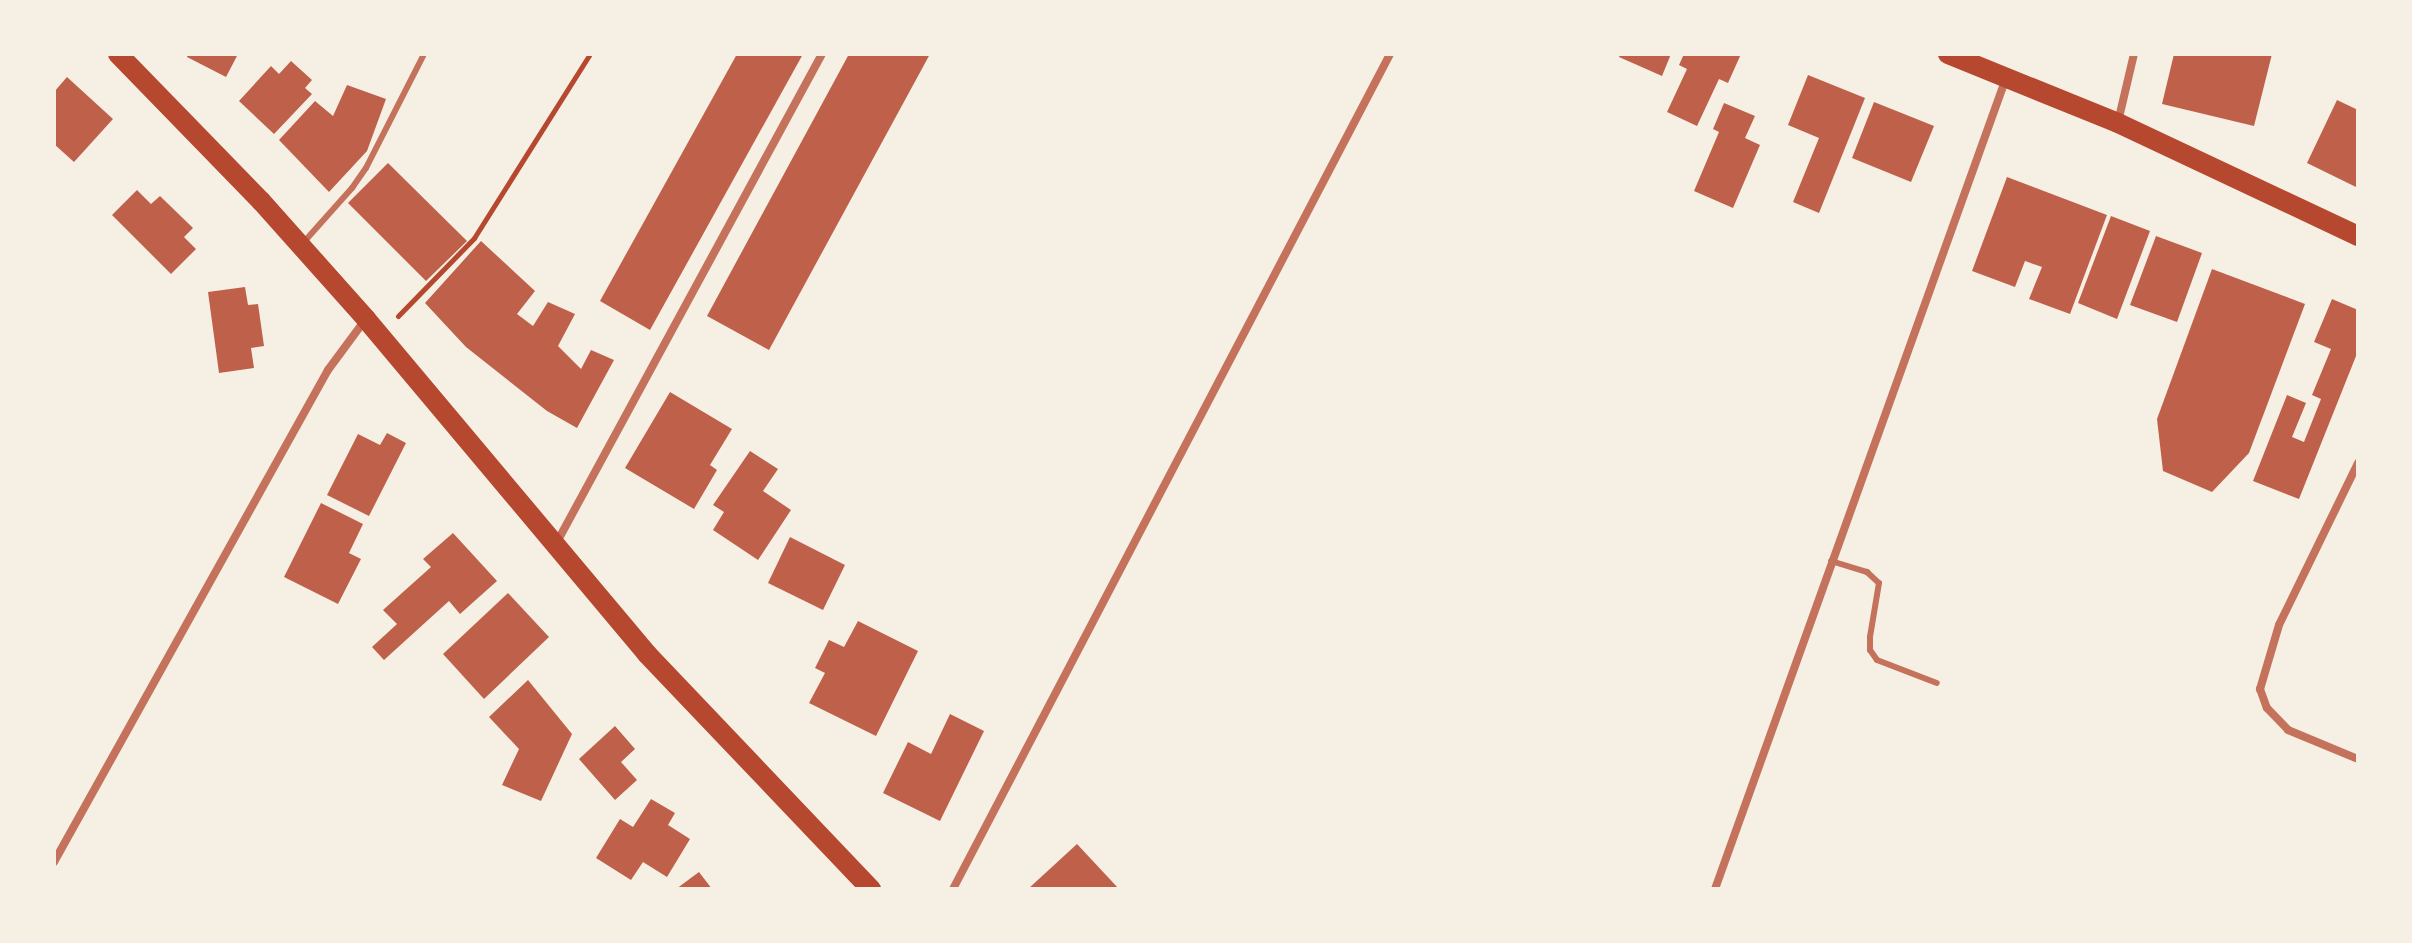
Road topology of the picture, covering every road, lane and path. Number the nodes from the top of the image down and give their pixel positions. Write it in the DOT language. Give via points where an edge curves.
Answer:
graph roads {
  1 [pos="118,54"];
  2 [pos="424,54"];
  3 [pos="590,54"];
  4 [pos="822,54"];
  5 [pos="1390,54"];
  6 [pos="1948,54"];
  7 [pos="2134,54"];
  8 [pos="2007,77"];
  9 [pos="2118,123"];
  10 [pos="2358,236"];
  11 [pos="300,245"];
  12 [pos="366,319"];
  13 [pos="380,335"];
  14 [pos="2358,463"];
  15 [pos="557,542"];
  16 [pos="1831,561"];
  17 [pos="1937,683"];
  18 [pos="2358,759"];
  19 [pos="54,862"];
  20 [pos="871,889"];
  21 [pos="953,889"];
  22 [pos="1715,889"];
  1 -- 11 [label="main road"];
  2 -- 11 [label="lane" via="366,168"];
  3 -- 13 [label="path" via="474,238"];
  4 -- 15 [label="street"];
  5 -- 21 [label="street"];
  6 -- 8 [label="main road"];
  7 -- 9 [label="street"];
  8 -- 9 [label="main road"];
  8 -- 16 [label="street"];
  9 -- 10 [label="main road"];
  11 -- 12 [label="main road"];
  12 -- 13 [label="main road"];
  12 -- 19 [label="street" via="328,370"];
  13 -- 15 [label="main road"];
  14 -- 18 [label="street" via="2279,625 2260,689 2267,708 2288,730"];
  15 -- 20 [label="main road" via="647,654"];
  16 -- 17 [label="lane" via="1867,572 1879,583 1870,637 1877,660"];
  16 -- 22 [label="street"];
}
